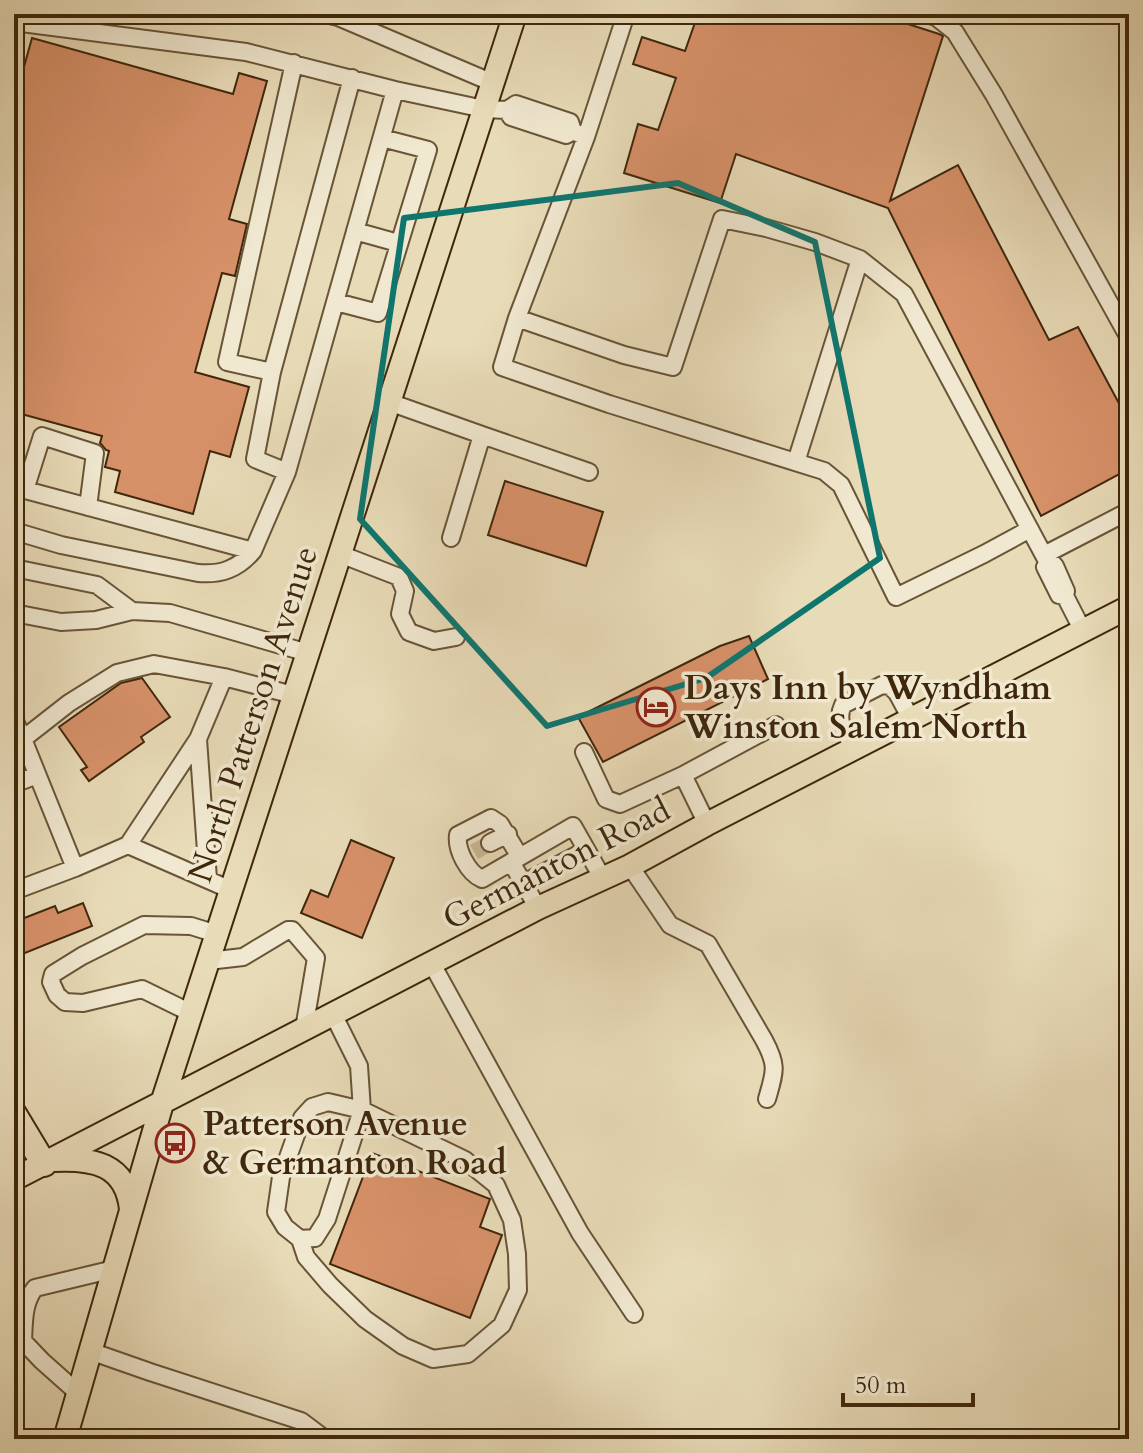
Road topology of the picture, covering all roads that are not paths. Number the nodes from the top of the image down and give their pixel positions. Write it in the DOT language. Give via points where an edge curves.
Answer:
graph roads {
  1 [pos="328,14"];
  2 [pos="515,14"];
  3 [pos="626,14"];
  4 [pos="927,14"];
  5 [pos="14,22"];
  6 [pos="294,63"];
  7 [pos="352,78"];
  8 [pos="493,83"];
  9 [pos="395,90"];
  10 [pos="484,109"];
  11 [pos="580,134"];
  12 [pos="382,138"];
  13 [pos="355,231"];
  14 [pos="398,243"];
  15 [pos="860,259"];
  16 [pos="336,302"];
  17 [pos="517,318"];
  18 [pos="1129,338"];
  19 [pos="272,372"];
  20 [pos="389,402"];
  21 [pos="482,435"];
  22 [pos="796,462"];
  23 [pos="287,472"];
  24 [pos="589,472"];
  25 [pos="20,488"];
  26 [pos="88,507"];
  27 [pos="1129,511"];
  28 [pos="1030,529"];
  29 [pos="14,531"];
  30 [pos="451,538"];
  31 [pos="253,551"];
  32 [pos="340,554"];
  33 [pos="1046,559"];
  34 [pos="14,568"];
  35 [pos="1129,607"];
  36 [pos="132,611"];
  37 [pos="14,613"];
  38 [pos="1083,631"];
  39 [pos="456,637"];
  40 [pos="308,653"];
  41 [pos="224,677"];
  42 [pos="293,695"];
  43 [pos="14,719"];
  44 [pos="911,719"];
  45 [pos="776,725"];
  46 [pos="23,739"];
  47 [pos="198,739"];
  48 [pos="854,748"];
  49 [pos="584,752"];
  50 [pos="37,775"];
  51 [pos="683,775"];
  52 [pos="14,784"];
  53 [pos="707,824"];
  54 [pos="508,834"];
  55 [pos="490,843"];
  56 [pos="128,845"];
  57 [pos="586,850"];
  58 [pos="516,860"];
  59 [pos="630,866"];
  60 [pos="75,868"];
  61 [pos="208,879"];
  62 [pos="603,879"];
  63 [pos="524,883"];
  64 [pos="231,890"];
  65 [pos="14,891"];
  66 [pos="538,908"];
  67 [pos="217,934"];
  68 [pos="208,961"];
  69 [pos="432,964"];
  70 [pos="191,1013"];
  71 [pos="333,1014"];
  72 [pos="304,1029"];
  73 [pos="767,1099"];
  74 [pos="163,1100"];
  75 [pos="362,1110"];
  76 [pos="14,1114"];
  77 [pos="48,1162"];
  78 [pos="14,1179"];
  79 [pos="131,1210"];
  80 [pos="300,1239"];
  81 [pos="114,1269"];
  82 [pos="634,1314"];
  83 [pos="90,1351"];
  84 [pos="78,1393"];
  85 [pos="65,1439"];
  86 [pos="325,1439"];
  1 -- 8 [label="street"];
  2 -- 8 [label="main road, North Patterson Avenue"];
  3 -- 11 [label="street"];
  4 -- 18 [label="street" via="955,32"];
  5 -- 6 [label="street"];
  6 -- 7 [label="street"];
  6 -- 19 [label="street" via="227,362"];
  7 -- 9 [label="street"];
  7 -- 19 [label="street"];
  8 -- 10 [label="main road, North Patterson Avenue"];
  9 -- 10 [label="street"];
  9 -- 12 [label="street"];
  10 -- 11 [label="street" via="507,110 511,117 566,135"];
  10 -- 20 [label="main road, North Patterson Avenue"];
  11 -- 17 [label="street"];
  12 -- 13 [label="street"];
  12 -- 14 [label="street" via="428,150"];
  13 -- 14 [label="street"];
  13 -- 16 [label="street"];
  14 -- 16 [label="street" via="378,313"];
  15 -- 17 [label="street" via="722,219 673,367"];
  15 -- 22 [label="street"];
  15 -- 28 [label="street" via="904,294"];
  16 -- 23 [label="street"];
  17 -- 22 [label="street" via="502,367"];
  19 -- 23 [label="street" via="255,459"];
  20 -- 21 [label="street"];
  20 -- 32 [label="main road, North Patterson Avenue"];
  21 -- 24 [label="street"];
  21 -- 30 [label="street"];
  22 -- 28 [label="street" via="824,471 841,485 896,597"];
  23 -- 31 [label="street"];
  25 -- 26 [label="street"];
  25 -- 26 [label="street" via="42,436 95,453"];
  26 -- 31 [label="street"];
  27 -- 33 [label="street"];
  28 -- 33 [label="street"];
  29 -- 31 [label="street" via="211,574 228,571"];
  32 -- 39 [label="street" via="399,577 405,591 400,614 409,632 434,641"];
  32 -- 40 [label="main road, North Patterson Avenue"];
  33 -- 38 [label="street" via="1055,566"];
  34 -- 36 [label="street" via="97,585"];
  35 -- 38 [label="main road, Germanton Road"];
  36 -- 37 [label="street" via="61,622"];
  36 -- 40 [label="street" via="170,613"];
  38 -- 44 [label="main road, Germanton Road"];
  40 -- 42 [label="main road, North Patterson Avenue"];
  41 -- 42 [label="street"];
  41 -- 46 [label="street" via="154,664 117,673"];
  41 -- 47 [label="street"];
  42 -- 64 [label="main road, North Patterson Avenue"];
  43 -- 46 [label="street"];
  44 -- 48 [label="main road, Germanton Road"];
  44 -- 48 [label="street" via="897,693 882,685 840,711 838,719"];
  45 -- 51 [label="street"];
  46 -- 50 [label="street"];
  47 -- 56 [label="street"];
  47 -- 61 [label="street"];
  48 -- 53 [label="main road, Germanton Road"];
  49 -- 51 [label="street" via="606,799 613,803"];
  50 -- 52 [label="street"];
  50 -- 60 [label="street"];
  51 -- 53 [label="street"];
  53 -- 59 [label="main road, Germanton Road"];
  54 -- 55 [label="street"];
  54 -- 58 [label="street"];
  54 -- 58 [label="street" via="491,818 458,835 457,845 469,855 475,877 482,879"];
  56 -- 60 [label="street"];
  56 -- 61 [label="street"];
  57 -- 58 [label="street" via="573,826"];
  57 -- 62 [label="street"];
  57 -- 63 [label="street"];
  58 -- 63 [label="street"];
  59 -- 62 [label="main road, Germanton Road"];
  59 -- 73 [label="street" via="670,925 708,944 773,1055 775,1071"];
  60 -- 65 [label="street"];
  61 -- 64 [label="street"];
  62 -- 66 [label="main road, Germanton Road"];
  63 -- 66 [label="street"];
  64 -- 67 [label="main road, North Patterson Avenue"];
  66 -- 69 [label="main road, Germanton Road"];
  67 -- 68 [label="main road, North Patterson Avenue"];
  67 -- 70 [label="street" via="191,926 144,925 53,974 51,982 65,1002 142,989"];
  68 -- 70 [label="main road, North Patterson Avenue"];
  68 -- 72 [label="street" via="243,957 292,930 316,958"];
  69 -- 71 [label="main road, Germanton Road"];
  69 -- 82 [label="street" via="580,1233"];
  70 -- 74 [label="main road, North Patterson Avenue"];
  71 -- 72 [label="main road, Germanton Road"];
  71 -- 75 [label="street" via="359,1066"];
  72 -- 74 [label="main road, Germanton Road"];
  74 -- 77 [label="main road, Germanton Road"];
  74 -- 79 [label="main road, North Patterson Avenue"];
  75 -- 80 [label="street" via="327,1219 315,1238"];
  75 -- 80 [label="street" via="328,1102 312,1107 302,1118 281,1177 276,1212"];
  75 -- 80 [label="street" via="465,1160 496,1185 512,1220 517,1254 518,1290 502,1325 468,1354 433,1359 403,1346 365,1319 306,1257"];
  76 -- 77 [label="highway"];
  77 -- 78 [label="main road, Germanton Road"];
  77 -- 79 [label="main road" via="71,1159 104,1165 125,1185"];
  79 -- 81 [label="main road, North Patterson Avenue"];
  81 -- 83 [label="main road, North Patterson Avenue"];
  81 -- 84 [label="street" via="35,1288 30,1294 23,1341"];
  83 -- 84 [label="main road, North Patterson Avenue"];
  83 -- 86 [label="street" via="301,1421"];
  84 -- 85 [label="main road, North Patterson Avenue"];
}
